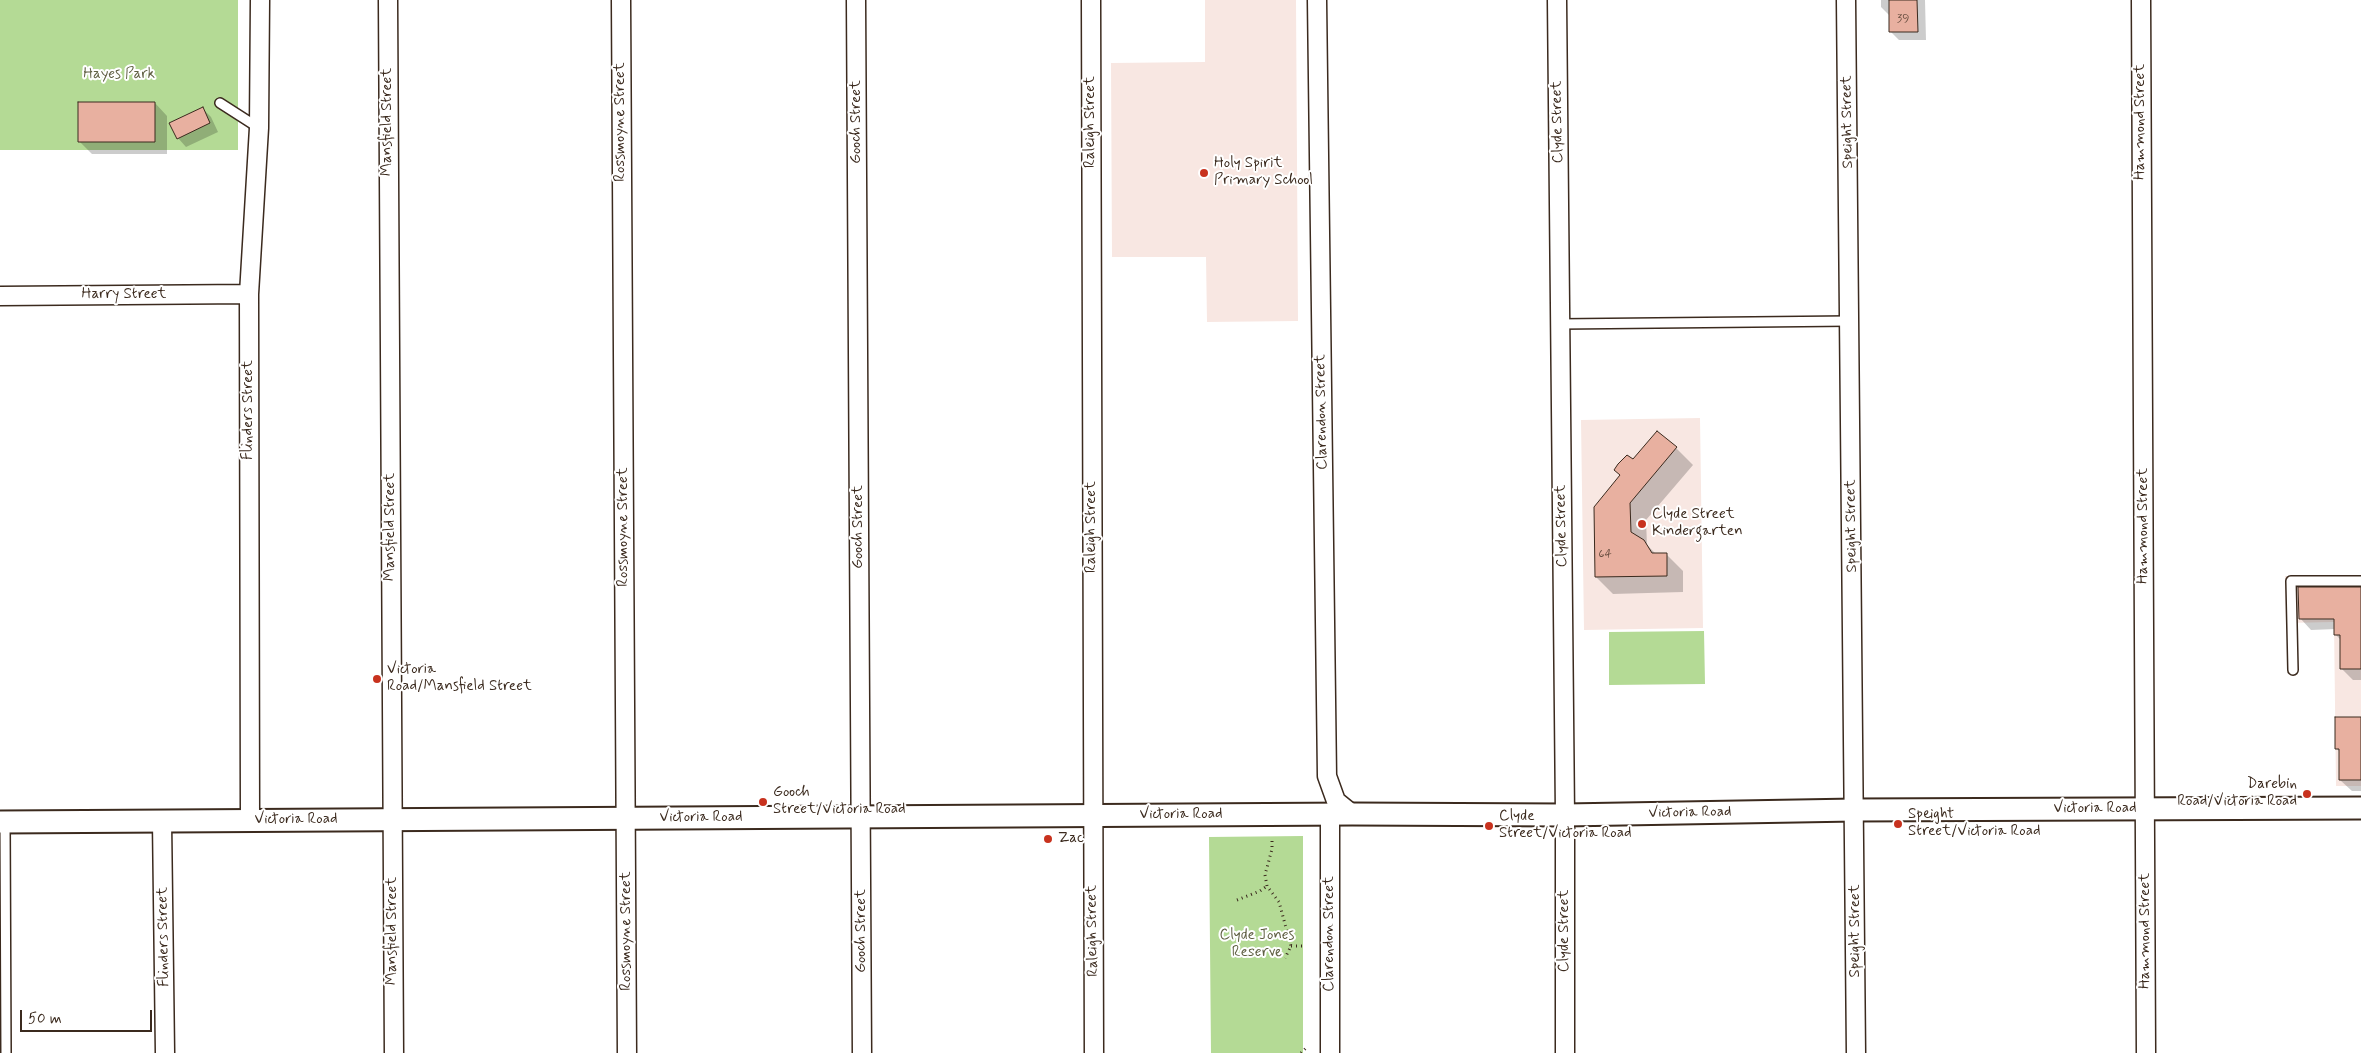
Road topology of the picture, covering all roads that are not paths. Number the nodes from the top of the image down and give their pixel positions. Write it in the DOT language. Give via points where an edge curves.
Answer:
graph roads {
  1 [pos="260,0"];
  2 [pos="388,0"];
  3 [pos="621,0"];
  4 [pos="856,0"];
  5 [pos="1091,0"];
  6 [pos="1317,0"];
  7 [pos="1557,0"];
  8 [pos="1846,0"];
  9 [pos="2140,0"];
  10 [pos="220,103"];
  11 [pos="259,128"];
  12 [pos="249,294"];
  13 [pos="0,296"];
  14 [pos="1850,321"];
  15 [pos="1560,324"];
  16 [pos="2361,581"];
  17 [pos="2293,670"];
  18 [pos="2146,808"];
  19 [pos="2361,808"];
  20 [pos="1855,810"];
  21 [pos="1330,814"];
  22 [pos="1352,814"];
  23 [pos="1565,815"];
  24 [pos="1092,816"];
  25 [pos="861,817"];
  26 [pos="626,818"];
  27 [pos="250,820"];
  28 [pos="392,820"];
  29 [pos="162,821"];
  30 [pos="2,822"];
  31 [pos="6,1053"];
  32 [pos="165,1053"];
  33 [pos="394,1053"];
  34 [pos="628,1053"];
  35 [pos="862,1053"];
  36 [pos="1094,1053"];
  37 [pos="1330,1053"];
  38 [pos="1565,1053"];
  39 [pos="1856,1053"];
  40 [pos="2146,1053"];
  1 -- 11 [label="street, Flinders Street"];
  2 -- 28 [label="street, Mansfield Street"];
  3 -- 26 [label="street, Rossmoyne Street"];
  4 -- 25 [label="street, Gooch Street"];
  5 -- 24 [label="street, Raleigh Street"];
  6 -- 22 [label="street, Clarendon Street" via="1327,776 1336,802"];
  7 -- 15 [label="street, Clyde Street"];
  8 -- 14 [label="street, Speight Street"];
  9 -- 18 [label="street, Hammond Street"];
  10 -- 11 [label="lane"];
  11 -- 12 [label="street, Flinders Street"];
  12 -- 13 [label="street, Harry Street"];
  12 -- 27 [label="street, Flinders Street"];
  14 -- 15 [label="lane"];
  14 -- 20 [label="street, Speight Street"];
  15 -- 23 [label="street, Clyde Street"];
  16 -- 17 [label="lane" via="2291,581"];
  18 -- 19 [label="street, Victoria Road"];
  18 -- 20 [label="street, Victoria Road"];
  18 -- 40 [label="street, Hammond Street"];
  20 -- 23 [label="street, Victoria Road"];
  20 -- 39 [label="street, Speight Street"];
  21 -- 22 [label="street, Victoria Road"];
  21 -- 24 [label="street, Victoria Road"];
  21 -- 37 [label="street, Clarendon Street"];
  22 -- 23 [label="street, Victoria Road"];
  23 -- 38 [label="street, Clyde Street"];
  24 -- 25 [label="street, Victoria Road"];
  24 -- 36 [label="street, Raleigh Street"];
  25 -- 26 [label="street, Victoria Road"];
  25 -- 35 [label="street, Gooch Street"];
  26 -- 28 [label="street, Victoria Road"];
  26 -- 34 [label="street, Rossmoyne Street"];
  27 -- 28 [label="street, Victoria Road"];
  27 -- 29 [label="street, Victoria Road"];
  28 -- 33 [label="street, Mansfield Street"];
  29 -- 30 [label="street, Victoria Road"];
  29 -- 32 [label="street, Flinders Street"];
  30 -- 31 [label="lane"];
}
